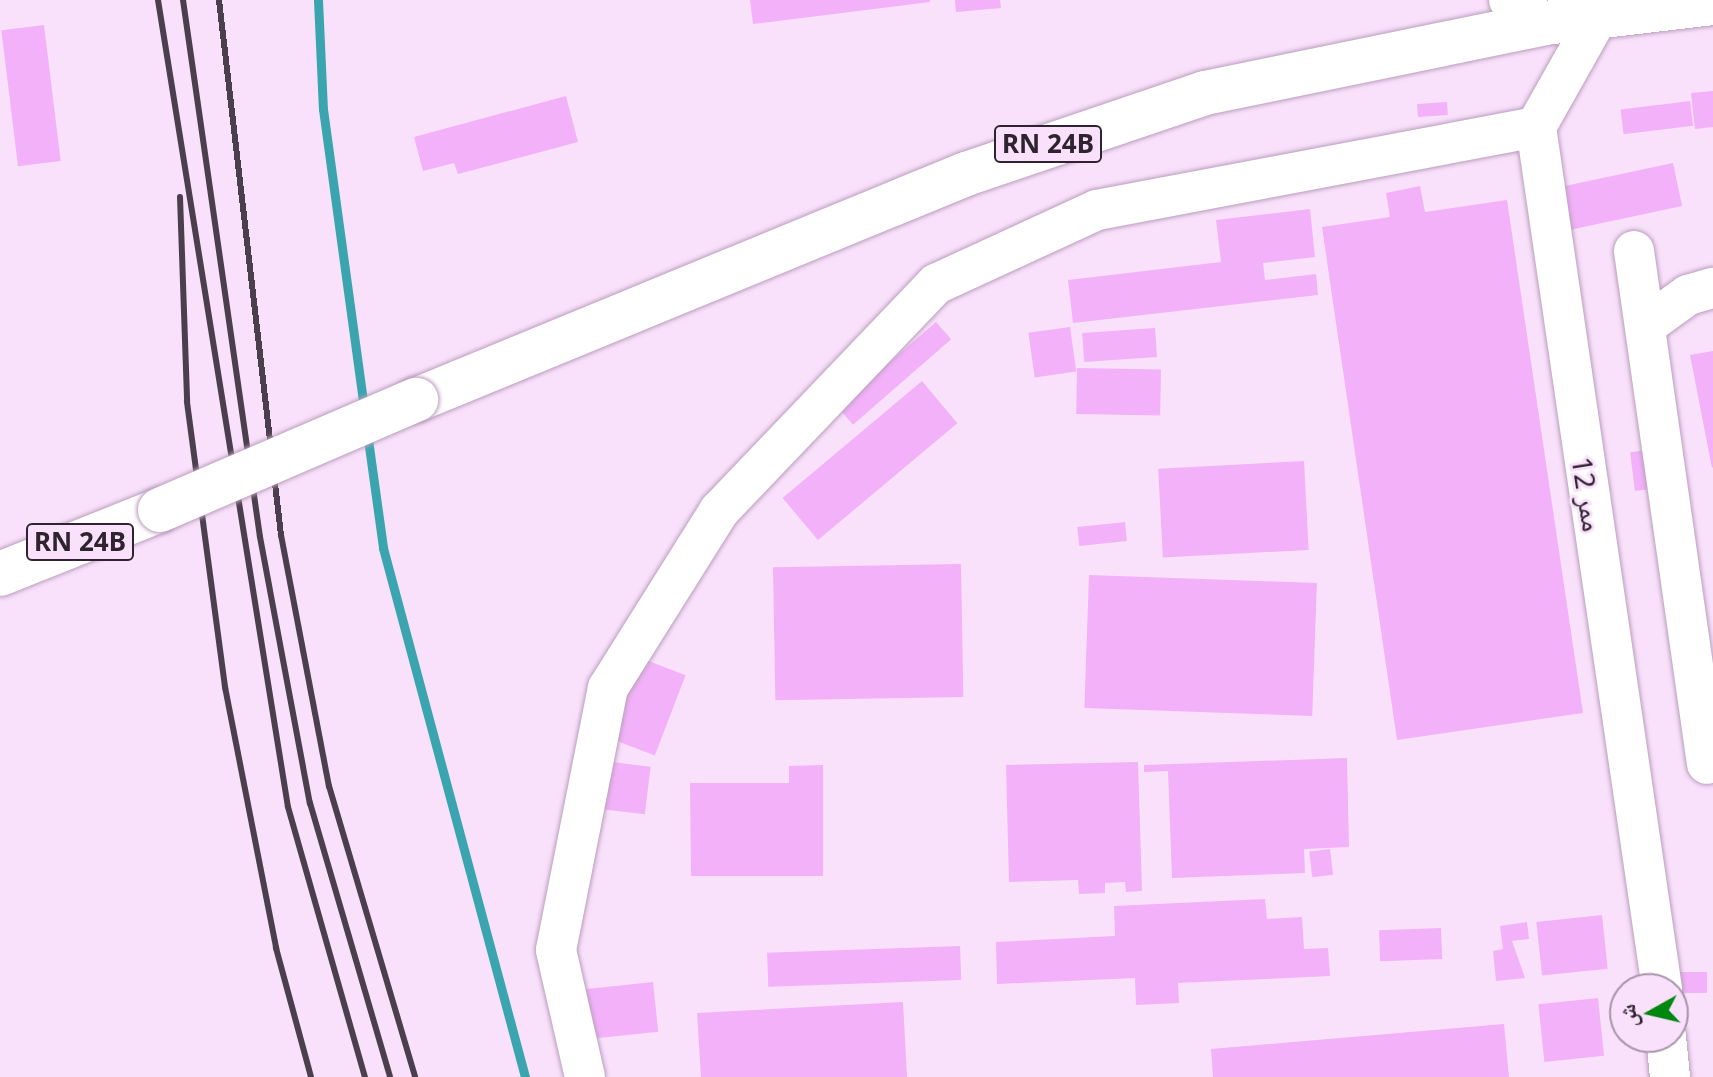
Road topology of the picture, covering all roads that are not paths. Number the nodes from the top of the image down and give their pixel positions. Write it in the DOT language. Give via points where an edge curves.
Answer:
graph roads {
  1 [pos="1509,0"];
  2 [pos="1713,3"];
  3 [pos="1599,15"];
  4 [pos="1545,23"];
  5 [pos="1536,127"];
  6 [pos="1634,251"];
  7 [pos="1713,288"];
  8 [pos="1645,326"];
  9 [pos="0,574"];
  10 [pos="1707,764"];
  11 [pos="1660,973"];
  12 [pos="1668,1053"];
  13 [pos="585,1077"];
  14 [pos="1670,1077"];
  1 -- 4 [label="lane"];
  2 -- 3 [label="main road, RN 24B"];
  3 -- 4 [label="main road, RN 24B"];
  3 -- 5 [label="lane"];
  4 -- 9 [label="main road, RN 24B, bridge" via="1205,93 1084,131"];
  5 -- 11 [label="lane, ممر 12"];
  5 -- 13 [label="lane" via="1097,210 936,284 719,511 608,688 556,950"];
  6 -- 8 [label="lane"];
  7 -- 8 [label="lane" via="1688,295"];
  8 -- 10 [label="lane"];
  12 -- 14 [label="lane"];
}
